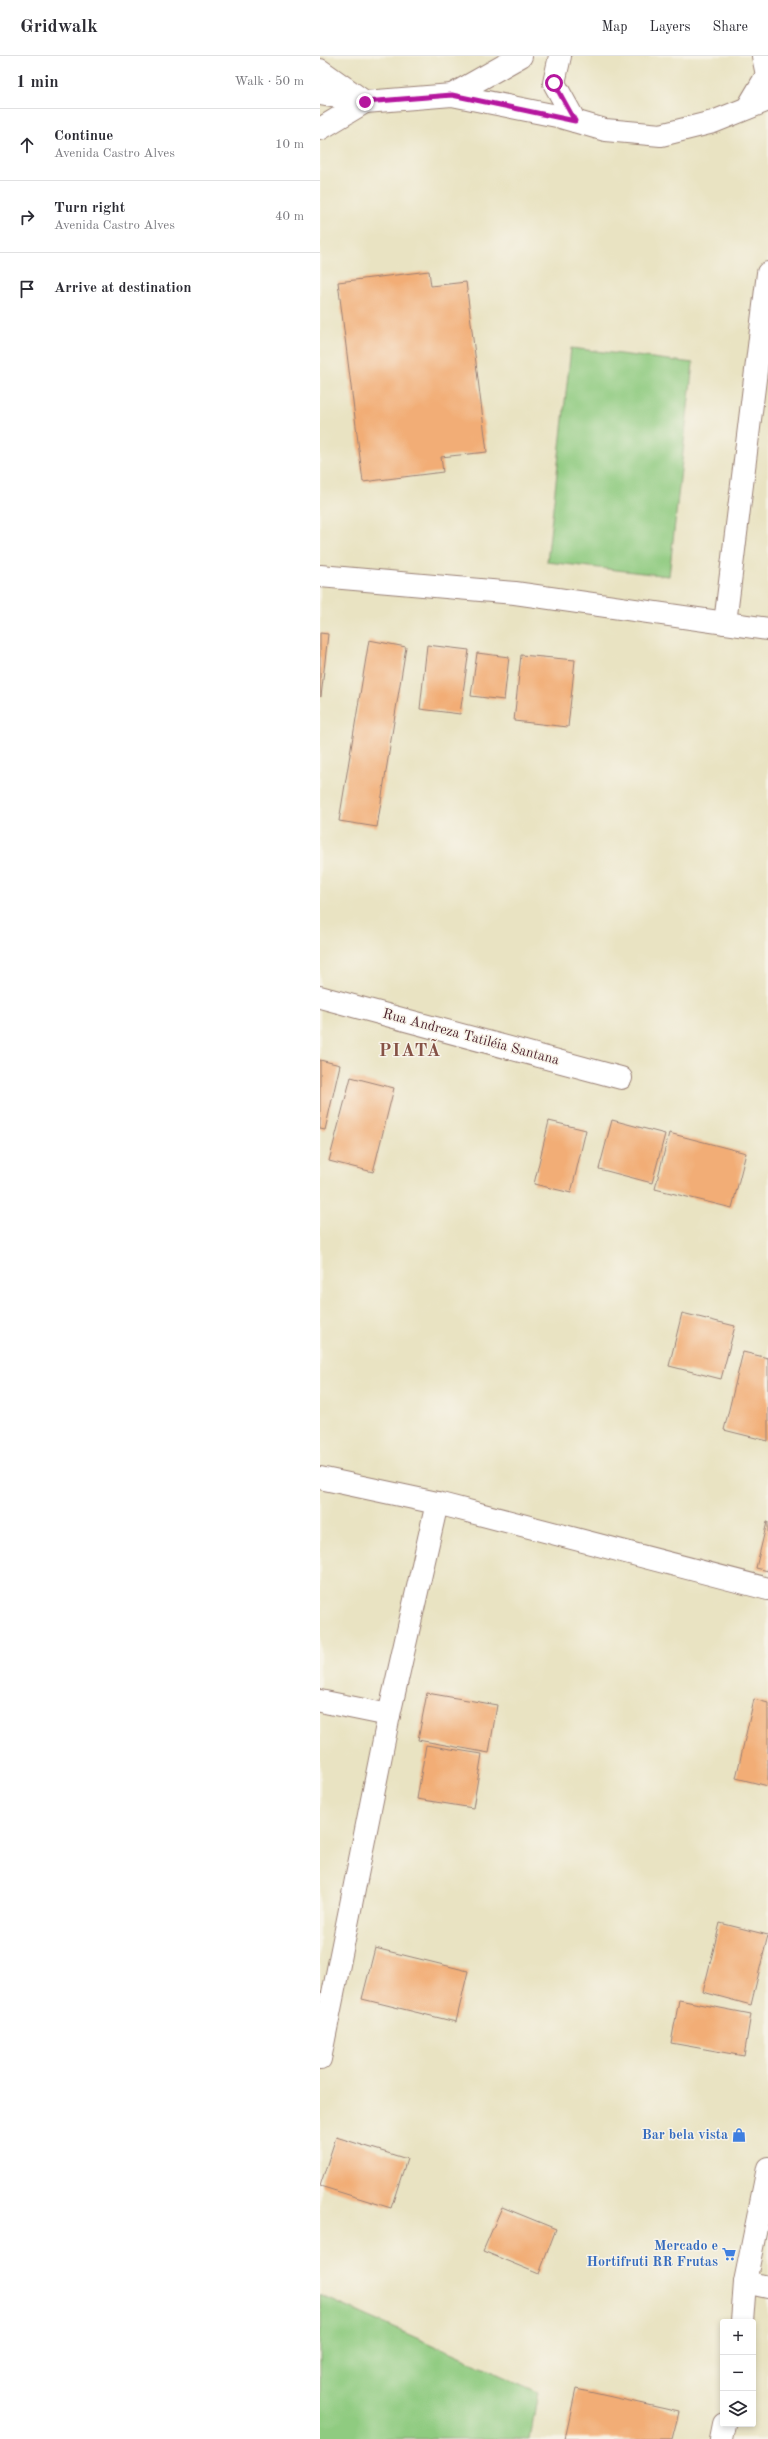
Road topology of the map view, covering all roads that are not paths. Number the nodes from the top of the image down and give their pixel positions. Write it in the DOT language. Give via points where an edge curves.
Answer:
graph roads {
  1 [pos="521,56"];
  2 [pos="560,56"];
  3 [pos="763,56"];
  4 [pos="320,70"];
  5 [pos="320,94"];
  6 [pos="452,95"];
  7 [pos="365,102"];
  8 [pos="758,103"];
  9 [pos="575,121"];
  10 [pos="320,129"];
  11 [pos="768,273"];
  12 [pos="320,576"];
  13 [pos="725,623"];
  14 [pos="768,629"];
  15 [pos="320,997"];
  16 [pos="621,1078"];
  17 [pos="320,1478"];
  18 [pos="437,1503"];
  19 [pos="768,1589"];
  20 [pos="320,1701"];
  21 [pos="389,1715"];
  22 [pos="320,2059"];
  23 [pos="768,2168"];
  24 [pos="745,2282"];
  25 [pos="768,2287"];
  26 [pos="742,2319"];
  27 [pos="723,2427"];
  28 [pos="721,2439"];
  1 -- 6 [label="street"];
  2 -- 9 [label="street" via="554,83"];
  3 -- 8 [label="street" via="767,75"];
  4 -- 7 [label="street"];
  5 -- 7 [label="street"];
  6 -- 7 [label="street"];
  6 -- 9 [label="street"];
  7 -- 10 [label="street"];
  8 -- 9 [label="street" via="713,122 661,135 605,130"];
  11 -- 13 [label="street"];
  12 -- 13 [label="street" via="515,593"];
  13 -- 14 [label="street"];
  15 -- 16 [label="street, Rua Andreza Tatiléia Santana"];
  17 -- 18 [label="street"];
  18 -- 19 [label="street"];
  18 -- 21 [label="street"];
  20 -- 21 [label="street"];
  21 -- 22 [label="street"];
  23 -- 24 [label="street"];
  24 -- 25 [label="street"];
  24 -- 26 [label="street"];
  27 -- 28 [label="street"];
}
